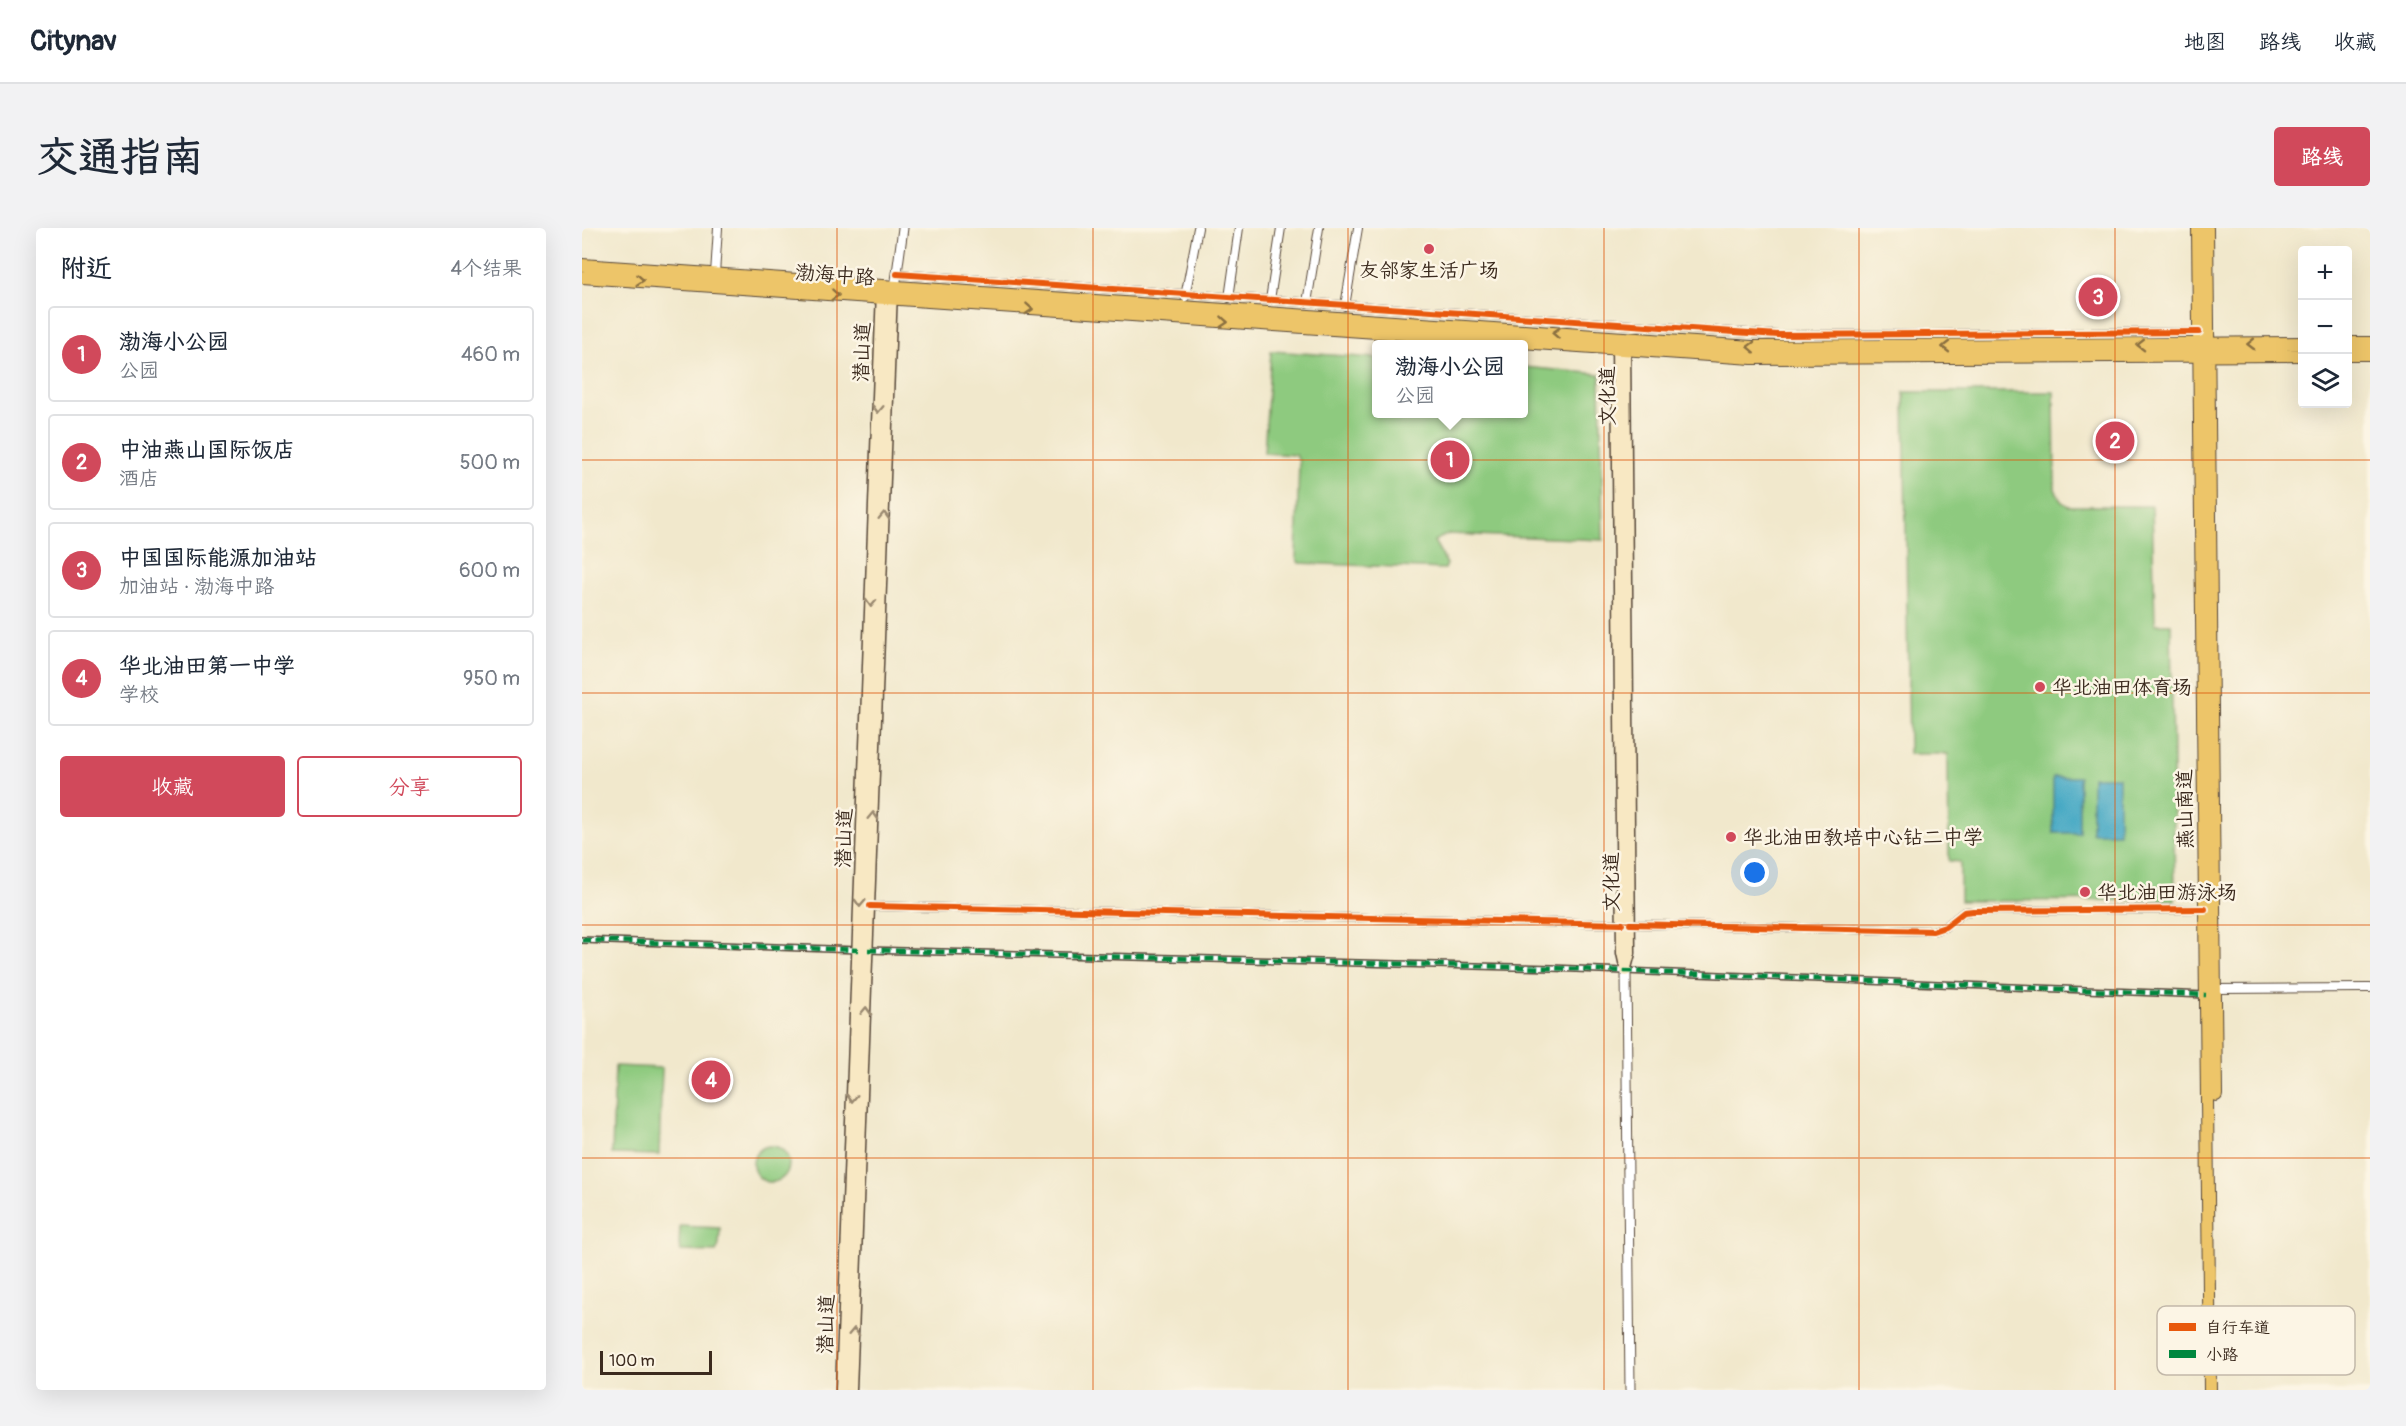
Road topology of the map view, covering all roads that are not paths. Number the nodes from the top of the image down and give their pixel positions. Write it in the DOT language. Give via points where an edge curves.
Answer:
graph roads {
  1 [pos="718,228"];
  2 [pos="903,228"];
  3 [pos="1198,228"];
  4 [pos="1239,228"];
  5 [pos="1281,228"];
  6 [pos="1319,228"];
  7 [pos="1358,228"];
  8 [pos="2198,228"];
  9 [pos="2208,228"];
  10 [pos="582,266"];
  11 [pos="715,274"];
  12 [pos="897,274"];
  13 [pos="582,277"];
  14 [pos="889,292"];
  15 [pos="1186,295"];
  16 [pos="1229,298"];
  17 [pos="1270,300"];
  18 [pos="1307,303"];
  19 [pos="1345,306"];
  20 [pos="1183,308"];
  21 [pos="2370,342"];
  22 [pos="2298,343"];
  23 [pos="2352,343"];
  24 [pos="1621,344"];
  25 [pos="2203,347"];
  26 [pos="2352,354"];
  27 [pos="2370,354"];
  28 [pos="2298,355"];
  29 [pos="870,906"];
  30 [pos="2205,909"];
  31 [pos="1626,924"];
  32 [pos="582,940"];
  33 [pos="863,950"];
  34 [pos="1626,971"];
  35 [pos="2370,988"];
  36 [pos="2210,992"];
  37 [pos="2210,1306"];
  38 [pos="2216,1306"];
  39 [pos="2218,1375"];
  40 [pos="841,1390"];
  41 [pos="851,1390"];
  42 [pos="1630,1390"];
  43 [pos="2218,1390"];
  1 -- 11 [label="street"];
  2 -- 12 [label="street"];
  3 -- 15 [label="street"];
  4 -- 16 [label="street"];
  5 -- 17 [label="street"];
  6 -- 18 [label="street"];
  7 -- 19 [label="street"];
  8 -- 25 [label="main road, 燕山南道"];
  9 -- 25 [label="main road, 燕山南道"];
  10 -- 11 [label="main road, 渤海中路"];
  11 -- 14 [label="main road, 渤海中路"];
  12 -- 14 [label="street"];
  12 -- 15 [label="street"];
  13 -- 14 [label="main road, 渤海中路, one-way"];
  14 -- 20 [label="main road, 渤海中路"];
  14 -- 24 [label="main road, 渤海中路, one-way"];
  29 -- 14 [label="main road, 潜山道, one-way"];
  14 -- 33 [label="main road, 潜山道, one-way"];
  15 -- 16 [label="street"];
  15 -- 20 [label="street"];
  16 -- 17 [label="street"];
  17 -- 18 [label="street"];
  18 -- 19 [label="street"];
  19 -- 25 [label="street" via="1778,335"];
  24 -- 20 [label="main road, 渤海中路, one-way"];
  21 -- 23 [label="main road"];
  22 -- 25 [label="main road, one-way"];
  24 -- 25 [label="main road, 渤海中路" via="1752,358"];
  24 -- 31 [label="main road, 文化道"];
  25 -- 28 [label="main road"];
  25 -- 30 [label="main road, 燕山南道"];
  25 -- 36 [label="main road, 燕山南道"];
  26 -- 27 [label="main road"];
  29 -- 31 [label="street"];
  29 -- 33 [label="main road, 潜山道"];
  30 -- 31 [label="street" via="1973,910 1933,931"];
  30 -- 36 [label="main road, 燕山南道"];
  31 -- 34 [label="main road, 文化道" via="1630,953"];
  32 -- 33 [label="street"];
  33 -- 34 [label="street"];
  33 -- 40 [label="main road, 潜山道, one-way"];
  41 -- 33 [label="main road, 潜山道, one-way"];
  34 -- 36 [label="street"];
  34 -- 42 [label="street"];
  35 -- 36 [label="street"];
  36 -- 37 [label="main road, 燕山南道"];
  36 -- 38 [label="main road, 燕山南道"];
  39 -- 43 [label="main road, 燕山南道"];
}
